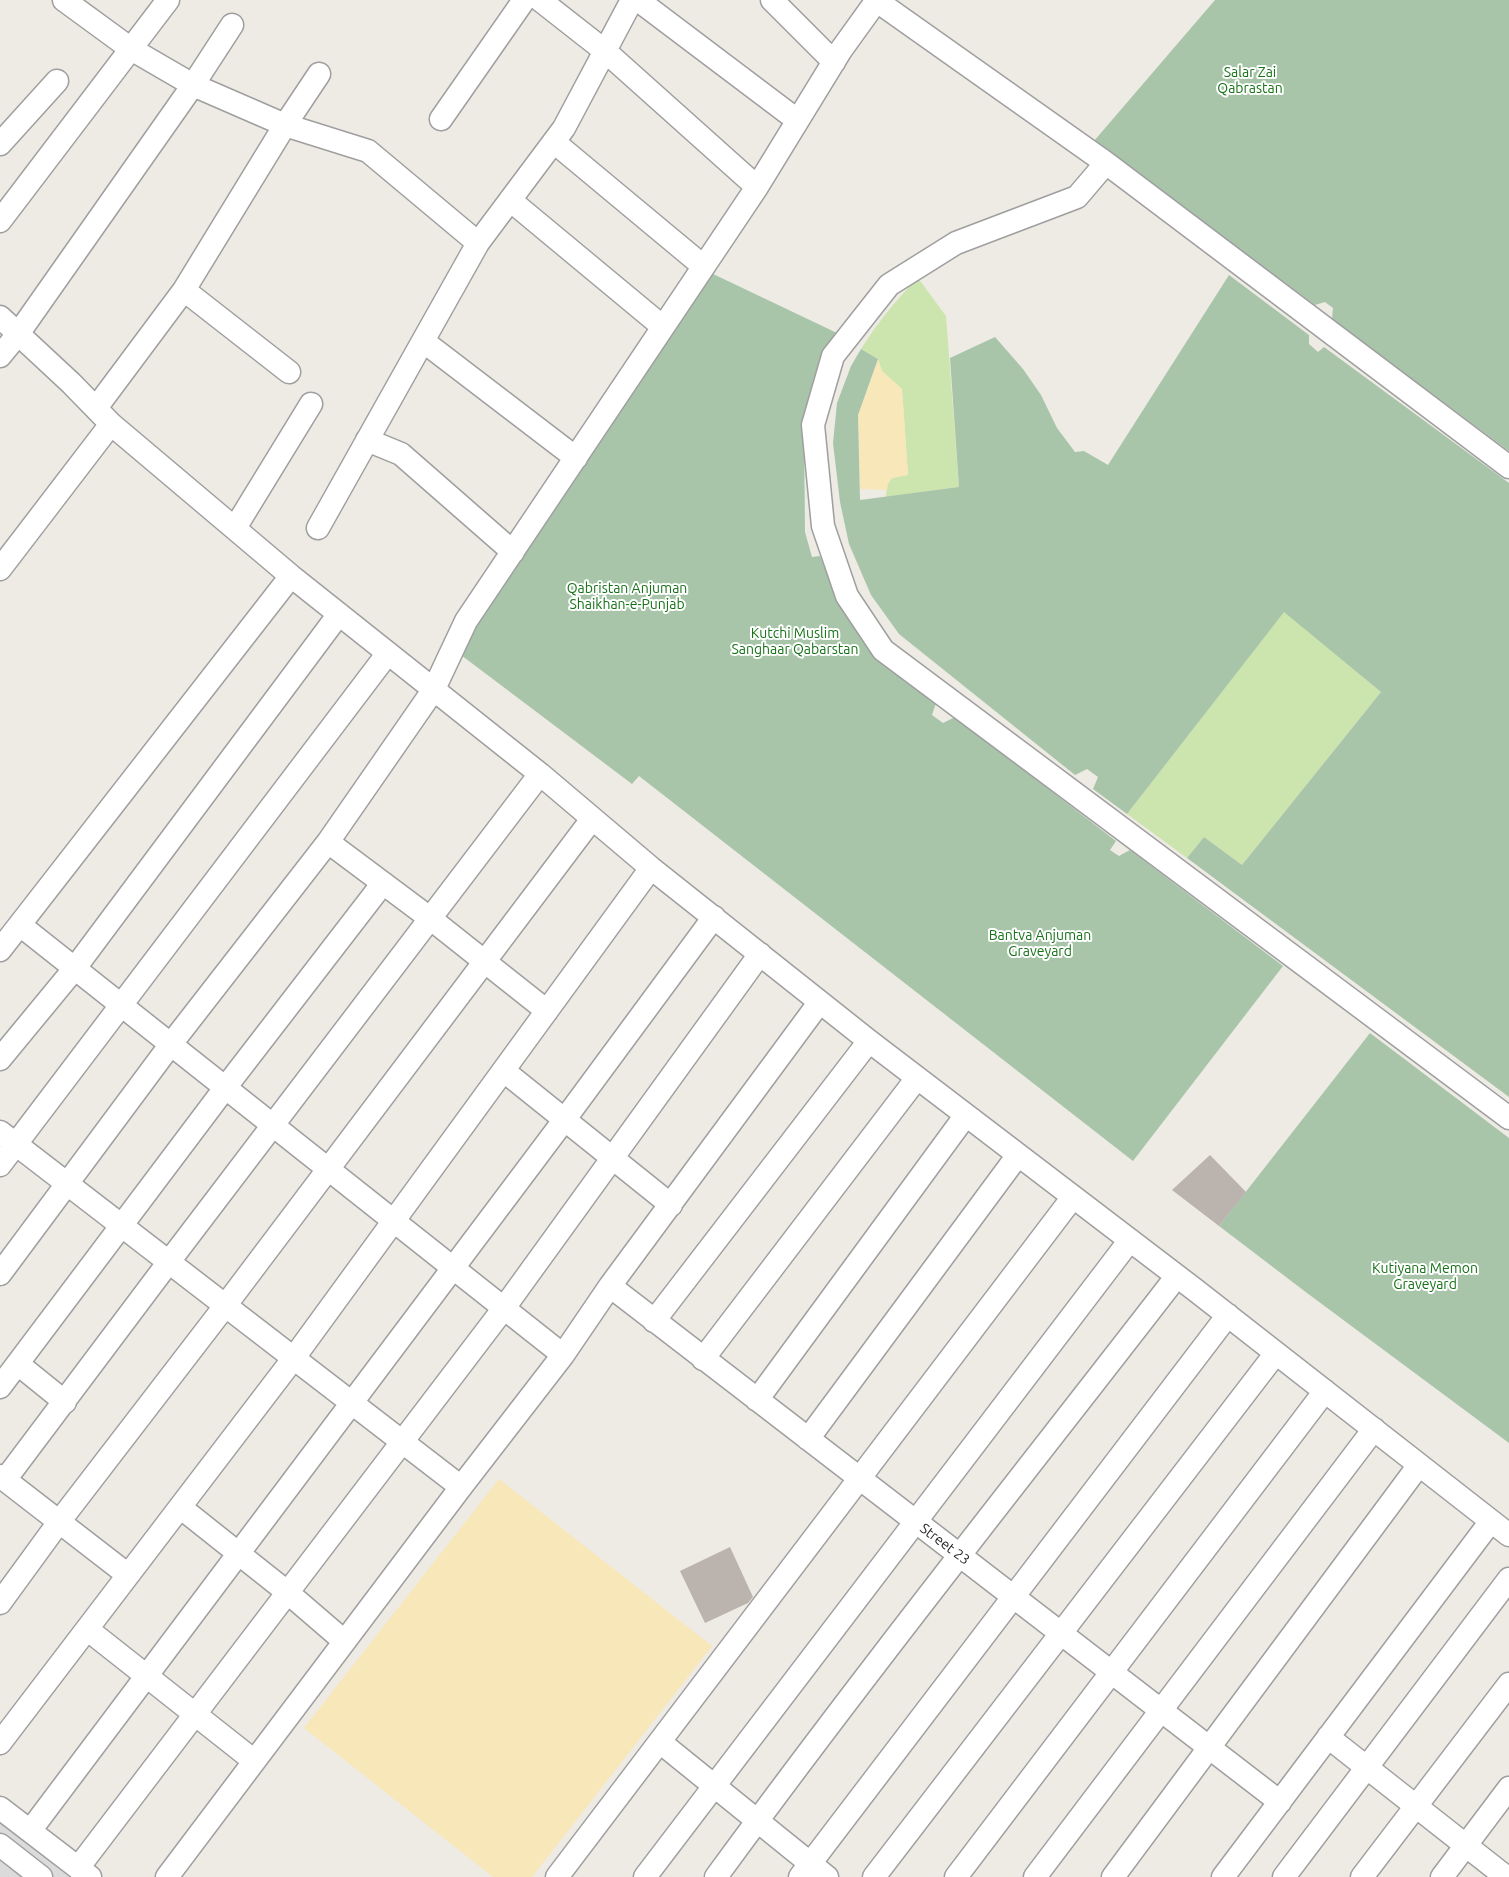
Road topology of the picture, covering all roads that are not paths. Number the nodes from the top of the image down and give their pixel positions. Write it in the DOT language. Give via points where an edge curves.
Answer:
graph roads {
  1 [pos="168,0"];
  2 [pos="524,0"];
  3 [pos="540,0"];
  4 [pos="632,0"];
  5 [pos="638,0"];
  6 [pos="772,0"];
  7 [pos="877,0"];
  8 [pos="75,3"];
  9 [pos="232,25"];
  10 [pos="131,49"];
  11 [pos="605,51"];
  12 [pos="834,62"];
  13 [pos="319,74"];
  14 [pos="57,81"];
  15 [pos="193,85"];
  16 [pos="441,119"];
  17 [pos="798,120"];
  18 [pos="285,126"];
  19 [pos="554,142"];
  20 [pos="0,144"];
  21 [pos="1106,163"];
  22 [pos="757,187"];
  23 [pos="510,200"];
  24 [pos="0,221"];
  25 [pos="478,243"];
  26 [pos="703,266"];
  27 [pos="184,290"];
  28 [pos="0,317"];
  29 [pos="663,327"];
  30 [pos="18,334"];
  31 [pos="423,341"];
  32 [pos="0,356"];
  33 [pos="289,372"];
  34 [pos="311,404"];
  35 [pos="104,416"];
  36 [pos="367,440"];
  37 [pos="576,458"];
  38 [pos="1509,467"];
  39 [pos="235,528"];
  40 [pos="318,528"];
  41 [pos="513,552"];
  42 [pos="0,569"];
  43 [pos="291,576"];
  44 [pos="339,614"];
  45 [pos="388,653"];
  46 [pos="434,689"];
  47 [pos="540,774"];
  48 [pos="592,819"];
  49 [pos="328,842"];
  50 [pos="651,868"];
  51 [pos="383,883"];
  52 [pos="714,917"];
  53 [pos="431,919"];
  54 [pos="8,934"];
  55 [pos="760,954"];
  56 [pos="483,962"];
  57 [pos="75,968"];
  58 [pos="819,1003"];
  59 [pos="122,1006"];
  60 [pos="548,1011"];
  61 [pos="869,1041"];
  62 [pos="171,1044"];
  63 [pos="0,1060"];
  64 [pos="504,1071"];
  65 [pos="917,1078"];
  66 [pos="225,1088"];
  67 [pos="966,1115"];
  68 [pos="1509,1118"];
  69 [pos="564,1119"];
  70 [pos="273,1126"];
  71 [pos="8,1138"];
  72 [pos="1018,1155"];
  73 [pos="613,1158"];
  74 [pos="0,1165"];
  75 [pos="328,1169"];
  76 [pos="67,1184"];
  77 [pos="1073,1197"];
  78 [pos="671,1205"];
  79 [pos="394,1221"];
  80 [pos="121,1226"];
  81 [pos="1130,1240"];
  82 [pos="168,1263"];
  83 [pos="453,1267"];
  84 [pos="0,1274"];
  85 [pos="1177,1276"];
  86 [pos="610,1286"];
  87 [pos="225,1306"];
  88 [pos="504,1308"];
  89 [pos="1228,1315"];
  90 [pos="654,1321"];
  91 [pos="1276,1353"];
  92 [pos="563,1355"];
  93 [pos="293,1359"];
  94 [pos="703,1359"];
  95 [pos="18,1364"];
  96 [pos="0,1387"];
  97 [pos="1325,1391"];
  98 [pos="757,1400"];
  99 [pos="65,1402"];
  100 [pos="352,1403"];
  101 [pos="1374,1429"];
  102 [pos="808,1439"];
  103 [pos="402,1440"];
  104 [pos="1419,1464"];
  105 [pos="2,1478"];
  106 [pos="860,1479"];
  107 [pos="461,1487"];
  108 [pos="180,1507"];
  109 [pos="1491,1521"];
  110 [pos="59,1522"];
  111 [pos="915,1522"];
  112 [pos="1509,1535"];
  113 [pos="239,1554"];
  114 [pos="961,1555"];
  115 [pos="128,1575"];
  116 [pos="1509,1579"];
  117 [pos="287,1592"];
  118 [pos="1014,1597"];
  119 [pos="0,1603"];
  120 [pos="87,1630"];
  121 [pos="1061,1633"];
  122 [pos="344,1641"];
  123 [pos="1112,1672"];
  124 [pos="146,1676"];
  125 [pos="1509,1684"];
  126 [pos="1161,1710"];
  127 [pos="195,1714"];
  128 [pos="1328,1737"];
  129 [pos="660,1742"];
  130 [pos="0,1744"];
  131 [pos="1209,1747"];
  132 [pos="253,1760"];
  133 [pos="1367,1767"];
  134 [pos="714,1786"];
  135 [pos="1509,1788"];
  136 [pos="1280,1802"];
  137 [pos="1416,1806"];
  138 [pos="0,1808"];
  139 [pos="757,1820"];
  140 [pos="30,1831"];
  141 [pos="0,1845"];
  142 [pos="1466,1845"];
  143 [pos="84,1872"];
  144 [pos="813,1872"];
  145 [pos="30,1874"];
  146 [pos="167,1877"];
  147 [pos="557,1877"];
  148 [pos="645,1877"];
  149 [pos="716,1877"];
  150 [pos="874,1877"];
  151 [pos="956,1877"];
  152 [pos="1035,1877"];
  153 [pos="1113,1877"];
  154 [pos="1223,1877"];
  155 [pos="1284,1877"];
  156 [pos="1362,1877"];
  157 [pos="1442,1877"];
  158 [pos="1506,1877"];
  1 -- 10 [label="street"];
  2 -- 16 [label="street"];
  3 -- 11 [label="street"];
  4 -- 11 [label="street"];
  5 -- 17 [label="street"];
  6 -- 12 [label="street"];
  7 -- 12 [label="street"];
  7 -- 21 [label="street"];
  8 -- 10 [label="street"];
  9 -- 15 [label="street"];
  10 -- 15 [label="street"];
  10 -- 24 [label="street"];
  11 -- 19 [label="street"];
  11 -- 22 [label="street"];
  12 -- 17 [label="street"];
  13 -- 18 [label="street"];
  14 -- 20 [label="street"];
  15 -- 18 [label="street"];
  15 -- 30 [label="street"];
  17 -- 22 [label="street"];
  18 -- 25 [label="street" via="368,151"];
  18 -- 27 [label="street"];
  19 -- 23 [label="street"];
  19 -- 26 [label="street"];
  21 -- 38 [label="street"];
  21 -- 68 [label="street" via="1077,197 956,242 889,285 833,356 813,425 823,526 847,596 883,650"];
  22 -- 26 [label="street"];
  23 -- 25 [label="street"];
  23 -- 29 [label="street"];
  25 -- 31 [label="street"];
  26 -- 29 [label="street"];
  27 -- 33 [label="street"];
  27 -- 35 [label="street"];
  28 -- 30 [label="street"];
  29 -- 37 [label="street"];
  30 -- 32 [label="street"];
  30 -- 35 [label="street"];
  31 -- 36 [label="street"];
  31 -- 37 [label="street"];
  34 -- 39 [label="street"];
  35 -- 39 [label="street"];
  35 -- 42 [label="street"];
  36 -- 40 [label="street"];
  36 -- 41 [label="street" via="400,454"];
  37 -- 41 [label="street"];
  39 -- 43 [label="street"];
  41 -- 46 [label="street" via="466,622"];
  43 -- 44 [label="street"];
  43 -- 54 [label="street"];
  44 -- 45 [label="street"];
  44 -- 57 [label="street"];
  45 -- 46 [label="street"];
  45 -- 59 [label="street"];
  46 -- 47 [label="street"];
  46 -- 49 [label="street"];
  47 -- 48 [label="street"];
  47 -- 53 [label="street"];
  48 -- 50 [label="street"];
  48 -- 56 [label="street"];
  49 -- 51 [label="street"];
  49 -- 62 [label="street"];
  50 -- 52 [label="street"];
  50 -- 60 [label="street"];
  51 -- 53 [label="street"];
  51 -- 66 [label="street"];
  52 -- 55 [label="street"];
  52 -- 69 [label="street"];
  53 -- 56 [label="street"];
  53 -- 70 [label="street"];
  54 -- 57 [label="street"];
  55 -- 58 [label="street"];
  55 -- 73 [label="street"];
  56 -- 60 [label="street"];
  56 -- 75 [label="street"];
  57 -- 59 [label="street"];
  57 -- 63 [label="street"];
  58 -- 61 [label="street"];
  58 -- 78 [label="street"];
  59 -- 62 [label="street"];
  59 -- 71 [label="street"];
  60 -- 64 [label="street"];
  61 -- 65 [label="street"];
  61 -- 90 [label="street"];
  62 -- 66 [label="street"];
  62 -- 76 [label="street"];
  64 -- 69 [label="street"];
  64 -- 79 [label="street"];
  65 -- 67 [label="street"];
  65 -- 94 [label="street"];
  66 -- 70 [label="street"];
  66 -- 80 [label="street"];
  67 -- 72 [label="street"];
  67 -- 98 [label="street"];
  69 -- 73 [label="street"];
  69 -- 83 [label="street"];
  70 -- 75 [label="street"];
  70 -- 82 [label="street"];
  71 -- 74 [label="street"];
  71 -- 76 [label="street"];
  72 -- 77 [label="street"];
  72 -- 102 [label="street"];
  73 -- 78 [label="street"];
  73 -- 88 [label="street"];
  75 -- 79 [label="street"];
  75 -- 87 [label="street"];
  76 -- 80 [label="street"];
  76 -- 84 [label="street"];
  77 -- 81 [label="street"];
  77 -- 106 [label="street"];
  78 -- 86 [label="street"];
  79 -- 83 [label="street"];
  79 -- 93 [label="street"];
  80 -- 82 [label="street"];
  80 -- 95 [label="street"];
  81 -- 85 [label="street"];
  81 -- 111 [label="street"];
  82 -- 87 [label="street"];
  82 -- 99 [label="street"];
  83 -- 88 [label="street"];
  83 -- 100 [label="street"];
  85 -- 89 [label="street"];
  85 -- 114 [label="street"];
  86 -- 90 [label="street, Street 23"];
  86 -- 92 [label="street"];
  87 -- 93 [label="street"];
  87 -- 110 [label="street"];
  88 -- 92 [label="street"];
  88 -- 103 [label="street"];
  89 -- 91 [label="street"];
  89 -- 118 [label="street"];
  90 -- 94 [label="street, Street 23"];
  91 -- 97 [label="street"];
  91 -- 121 [label="street"];
  92 -- 107 [label="street"];
  93 -- 100 [label="street"];
  93 -- 108 [label="street"];
  94 -- 98 [label="street, Street 23"];
  95 -- 96 [label="street"];
  95 -- 99 [label="street"];
  97 -- 101 [label="street"];
  97 -- 123 [label="street"];
  98 -- 102 [label="street, Street 23"];
  99 -- 105 [label="street"];
  100 -- 103 [label="street"];
  100 -- 113 [label="street"];
  101 -- 104 [label="street"];
  101 -- 126 [label="street"];
  102 -- 106 [label="street, Street 23"];
  103 -- 107 [label="street"];
  103 -- 117 [label="street"];
  104 -- 109 [label="street"];
  104 -- 131 [label="street"];
  105 -- 110 [label="street"];
  106 -- 111 [label="street, Street 23"];
  106 -- 129 [label="street"];
  107 -- 122 [label="street"];
  108 -- 113 [label="street"];
  108 -- 115 [label="street"];
  109 -- 112 [label="street"];
  109 -- 128 [label="street"];
  110 -- 115 [label="street"];
  110 -- 119 [label="street"];
  111 -- 114 [label="street, Street 23"];
  111 -- 134 [label="street"];
  113 -- 117 [label="street"];
  113 -- 124 [label="street"];
  114 -- 118 [label="street, Street 23"];
  114 -- 139 [label="street"];
  115 -- 120 [label="street"];
  116 -- 133 [label="street"];
  117 -- 122 [label="street"];
  117 -- 127 [label="street"];
  118 -- 121 [label="street, Street 23"];
  118 -- 144 [label="street"];
  120 -- 124 [label="street"];
  120 -- 130 [label="street"];
  121 -- 123 [label="street, Street 23"];
  121 -- 150 [label="street"];
  122 -- 132 [label="street"];
  123 -- 126 [label="street, Street 23"];
  123 -- 151 [label="street"];
  124 -- 127 [label="street"];
  124 -- 140 [label="street"];
  125 -- 137 [label="street"];
  126 -- 131 [label="street, Street 23"];
  126 -- 152 [label="street"];
  127 -- 132 [label="street"];
  127 -- 143 [label="street"];
  128 -- 133 [label="street"];
  128 -- 136 [label="street"];
  129 -- 134 [label="street"];
  129 -- 147 [label="street"];
  131 -- 136 [label="street, Street 23"];
  131 -- 153 [label="street"];
  132 -- 146 [label="street"];
  133 -- 137 [label="street"];
  133 -- 155 [label="street"];
  134 -- 139 [label="street"];
  134 -- 148 [label="street"];
  135 -- 142 [label="street"];
  136 -- 154 [label="street"];
  137 -- 142 [label="street"];
  137 -- 156 [label="street"];
  138 -- 140 [label="street"];
  139 -- 144 [label="street"];
  139 -- 149 [label="street"];
  140 -- 143 [label="street"];
  141 -- 145 [label="street"];
  142 -- 157 [label="street"];
  142 -- 158 [label="street"];
}
